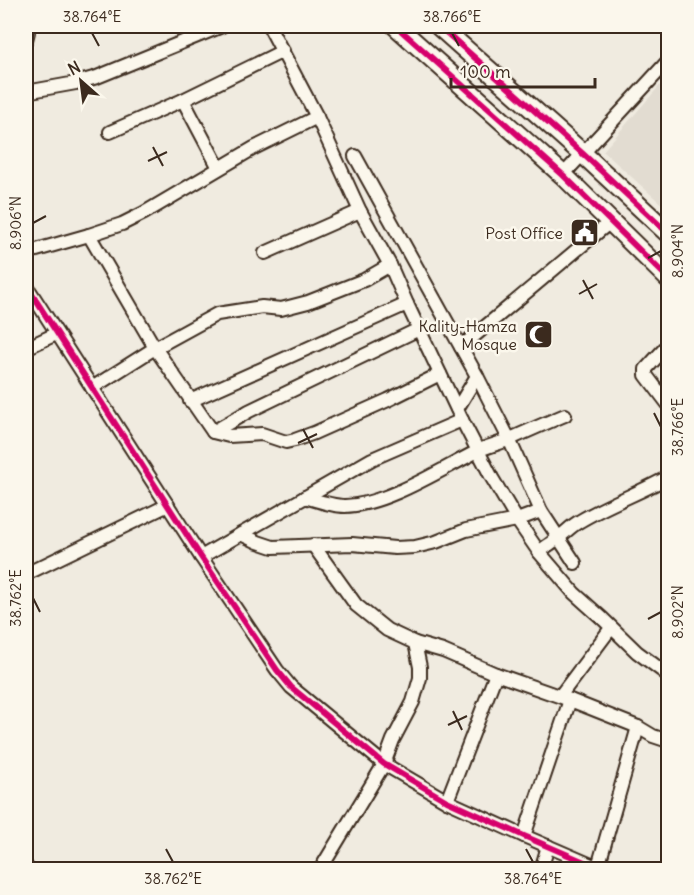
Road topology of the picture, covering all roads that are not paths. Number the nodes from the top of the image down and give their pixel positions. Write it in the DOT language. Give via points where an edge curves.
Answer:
graph roads {
  1 [pos="26,26"];
  2 [pos="222,26"];
  3 [pos="269,26"];
  4 [pos="396,26"];
  5 [pos="439,26"];
  6 [pos="26,40"];
  7 [pos="283,51"];
  8 [pos="669,61"];
  9 [pos="26,92"];
  10 [pos="183,100"];
  11 [pos="317,117"];
  12 [pos="110,132"];
  13 [pos="582,153"];
  14 [pos="355,156"];
  15 [pos="219,168"];
  16 [pos="563,176"];
  17 [pos="360,211"];
  18 [pos="610,222"];
  19 [pos="669,233"];
  20 [pos="88,235"];
  21 [pos="265,252"];
  22 [pos="26,253"];
  23 [pos="390,265"];
  24 [pos="669,278"];
  25 [pos="26,285"];
  26 [pos="407,304"];
  27 [pos="419,329"];
  28 [pos="56,334"];
  29 [pos="669,345"];
  30 [pos="461,347"];
  31 [pos="26,348"];
  32 [pos="155,348"];
  33 [pos="440,374"];
  34 [pos="477,376"];
  35 [pos="92,388"];
  36 [pos="190,401"];
  37 [pos="669,404"];
  38 [pos="460,415"];
  39 [pos="565,415"];
  40 [pos="213,432"];
  41 [pos="509,440"];
  42 [pos="478,450"];
  43 [pos="669,477"];
  44 [pos="305,497"];
  45 [pos="168,505"];
  46 [pos="541,511"];
  47 [pos="517,520"];
  48 [pos="241,534"];
  49 [pos="558,538"];
  50 [pos="312,545"];
  51 [pos="539,552"];
  52 [pos="201,557"];
  53 [pos="575,563"];
  54 [pos="26,574"];
  55 [pos="611,628"];
  56 [pos="415,644"];
  57 [pos="496,675"];
  58 [pos="669,675"];
  59 [pos="565,698"];
  60 [pos="638,727"];
  61 [pos="669,741"];
  62 [pos="384,764"];
  63 [pos="447,801"];
  64 [pos="524,836"];
  65 [pos="548,846"];
  66 [pos="324,868"];
  67 [pos="600,868"];
  68 [pos="541,870"];
  1 -- 6 [label="street"];
  2 -- 9 [label="street" via="97,77"];
  3 -- 7 [label="street"];
  4 -- 16 [label="main road"];
  5 -- 13 [label="main road"];
  7 -- 10 [label="street"];
  7 -- 11 [label="street"];
  8 -- 13 [label="street"];
  10 -- 12 [label="street"];
  10 -- 15 [label="street"];
  11 -- 15 [label="street"];
  11 -- 17 [label="street"];
  13 -- 16 [label="street"];
  13 -- 19 [label="main road"];
  14 -- 30 [label="street"];
  15 -- 20 [label="street" via="144,213"];
  16 -- 18 [label="main road"];
  17 -- 21 [label="street"];
  17 -- 23 [label="street"];
  18 -- 24 [label="main road"];
  18 -- 30 [label="street"];
  20 -- 22 [label="street"];
  20 -- 32 [label="street"];
  23 -- 26 [label="street"];
  23 -- 32 [label="street" via="308,302 281,309 217,314"];
  25 -- 28 [label="street"];
  26 -- 27 [label="street"];
  26 -- 36 [label="street"];
  27 -- 33 [label="street"];
  27 -- 40 [label="street"];
  28 -- 31 [label="street"];
  28 -- 35 [label="street"];
  29 -- 37 [label="street" via="646,369 646,375"];
  30 -- 34 [label="street"];
  32 -- 35 [label="street"];
  32 -- 36 [label="street"];
  33 -- 38 [label="street"];
  33 -- 40 [label="street" via="295,440"];
  34 -- 38 [label="street"];
  34 -- 41 [label="street"];
  35 -- 45 [label="street"];
  36 -- 40 [label="street"];
  38 -- 42 [label="street"];
  38 -- 44 [label="street"];
  39 -- 41 [label="street"];
  41 -- 42 [label="street"];
  41 -- 46 [label="street"];
  42 -- 44 [label="street" via="398,492 364,504 345,506"];
  42 -- 47 [label="street"];
  43 -- 49 [label="street" via="590,515"];
  44 -- 48 [label="street"];
  45 -- 52 [label="street"];
  45 -- 54 [label="street"];
  46 -- 47 [label="street"];
  46 -- 49 [label="street"];
  47 -- 50 [label="street" via="473,528 415,547"];
  47 -- 51 [label="street"];
  48 -- 50 [label="street" via="273,547"];
  48 -- 52 [label="street"];
  49 -- 51 [label="street"];
  49 -- 53 [label="street"];
  50 -- 56 [label="street" via="356,605 387,630"];
  51 -- 55 [label="street"];
  52 -- 62 [label="street" via="291,687"];
  55 -- 58 [label="street"];
  55 -- 59 [label="street"];
  56 -- 57 [label="street" via="443,651"];
  56 -- 62 [label="street" via="420,678"];
  57 -- 59 [label="street"];
  57 -- 63 [label="street"];
  59 -- 60 [label="street"];
  59 -- 64 [label="street"];
  60 -- 61 [label="street"];
  60 -- 67 [label="street"];
  62 -- 63 [label="street"];
  62 -- 66 [label="street"];
  63 -- 64 [label="street"];
  64 -- 65 [label="street"];
  65 -- 67 [label="street"];
  65 -- 68 [label="street"];
}
